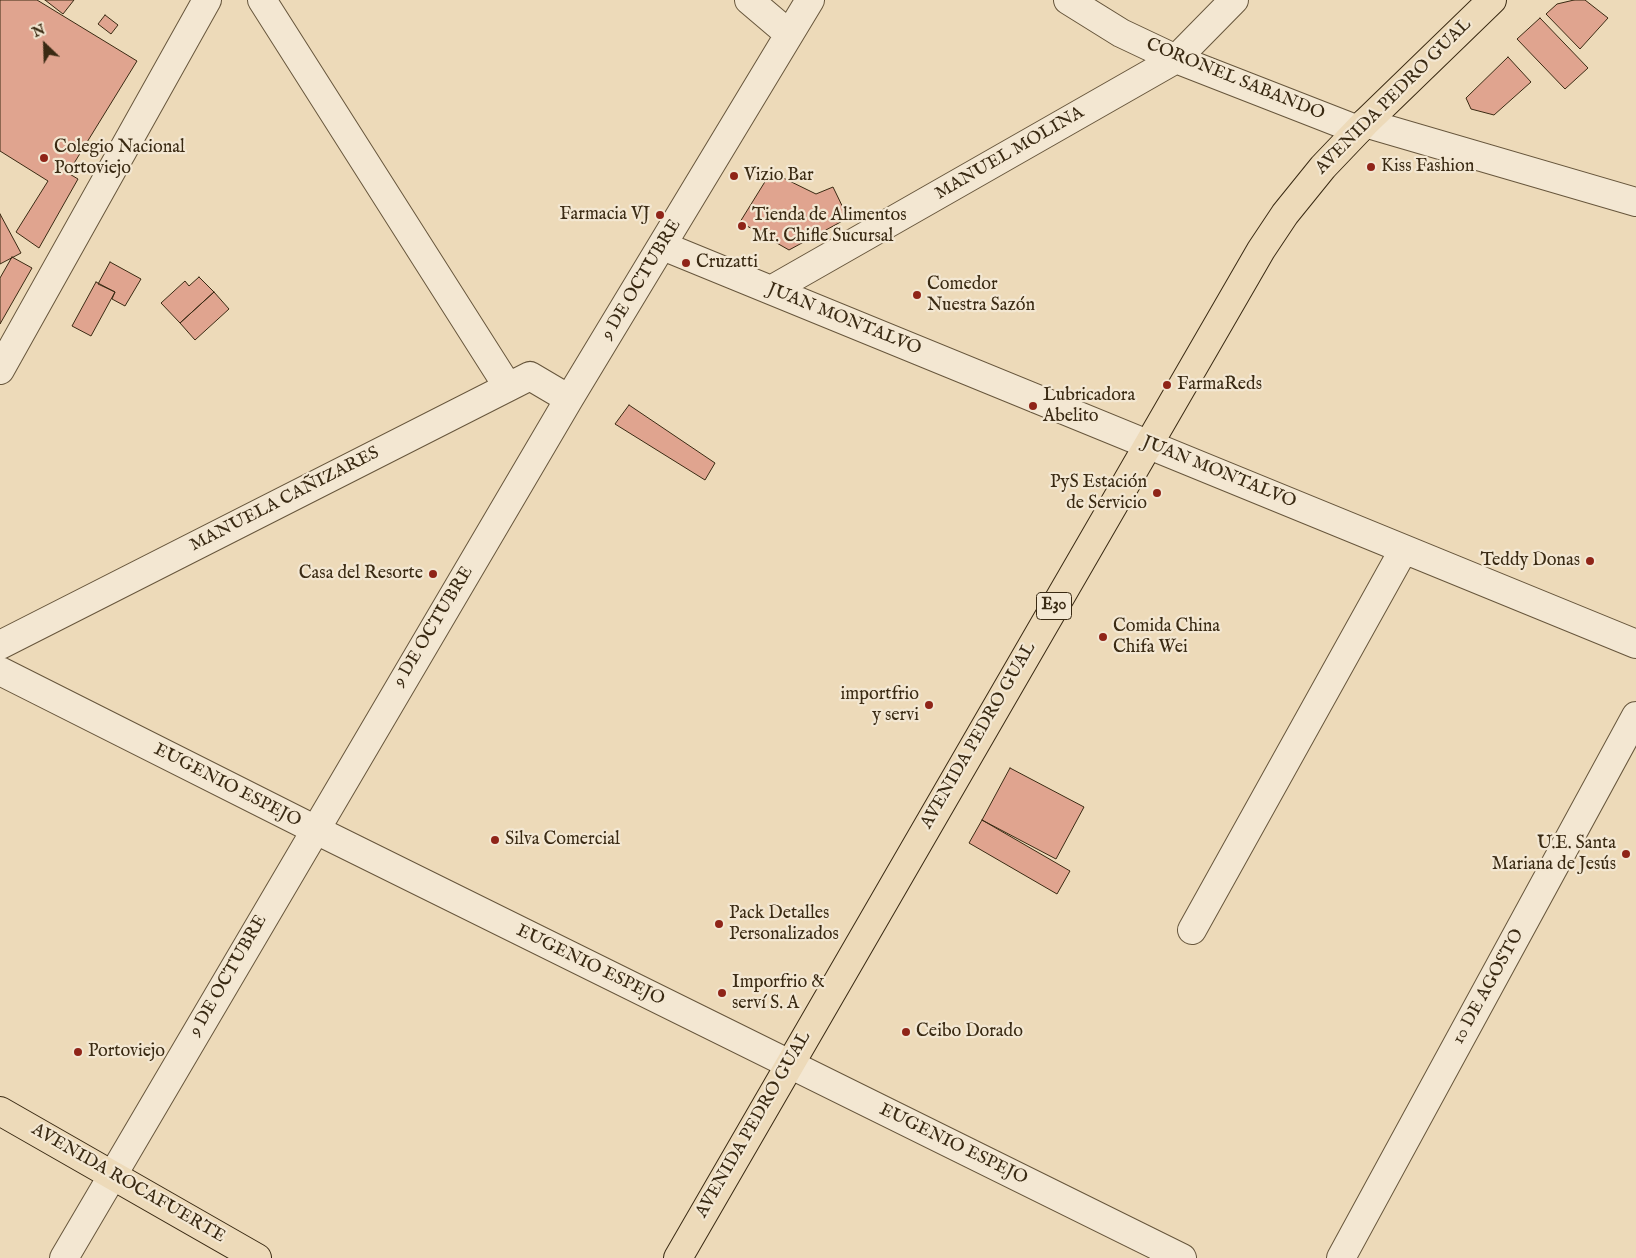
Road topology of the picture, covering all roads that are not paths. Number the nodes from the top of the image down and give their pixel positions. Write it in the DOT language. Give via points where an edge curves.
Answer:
graph roads {
  1 [pos="207,0"];
  2 [pos="262,0"];
  3 [pos="749,0"];
  4 [pos="810,0"];
  5 [pos="1068,0"];
  6 [pos="1234,0"];
  7 [pos="1492,0"];
  8 [pos="789,34"];
  9 [pos="1176,58"];
  10 [pos="1361,126"];
  11 [pos="1636,202"];
  12 [pos="663,246"];
  13 [pos="772,290"];
  14 [pos="0,370"];
  15 [pos="508,387"];
  16 [pos="569,399"];
  17 [pos="1147,444"];
  18 [pos="1404,549"];
  19 [pos="1636,644"];
  20 [pos="0,645"];
  21 [pos="0,671"];
  22 [pos="1636,716"];
  23 [pos="314,829"];
  24 [pos="1192,930"];
  25 [pos="789,1065"];
  26 [pos="0,1111"];
  27 [pos="113,1175"];
  28 [pos="64,1258"];
  29 [pos="257,1258"];
  30 [pos="678,1258"];
  31 [pos="1182,1258"];
  32 [pos="1341,1258"];
  1 -- 14 [label="street"];
  2 -- 15 [label="street"];
  3 -- 8 [label="street"];
  4 -- 8 [label="street, 9 DE OCTUBRE"];
  5 -- 9 [label="street, CORONEL SABANDO" via="1121,33"];
  6 -- 9 [label="street, MANUEL MOLINA"];
  7 -- 10 [label="main road, AVENIDA PEDRO GUAL / E30"];
  8 -- 12 [label="street, 9 DE OCTUBRE"];
  9 -- 10 [label="street, CORONEL SABANDO"];
  9 -- 13 [label="street, MANUEL MOLINA"];
  10 -- 11 [label="street, CORONEL SABANDO"];
  10 -- 17 [label="main road, AVENIDA PEDRO GUAL / E30" via="1284,214"];
  12 -- 13 [label="street, JUAN MONTALVO"];
  12 -- 16 [label="street, 9 DE OCTUBRE"];
  13 -- 17 [label="street, JUAN MONTALVO"];
  15 -- 16 [label="street, MANUELA CAÑIZARES" via="530,376"];
  15 -- 20 [label="street, MANUELA CAÑIZARES"];
  16 -- 23 [label="street, 9 DE OCTUBRE"];
  17 -- 18 [label="street, JUAN MONTALVO"];
  17 -- 25 [label="main road, AVENIDA PEDRO GUAL / E30"];
  18 -- 19 [label="street, JUAN MONTALVO"];
  18 -- 24 [label="street"];
  21 -- 23 [label="street, EUGENIO ESPEJO"];
  22 -- 32 [label="street, 10 DE AGOSTO"];
  23 -- 25 [label="street, EUGENIO ESPEJO"];
  23 -- 27 [label="street, 9 DE OCTUBRE"];
  25 -- 30 [label="main road, AVENIDA PEDRO GUAL / E30"];
  25 -- 31 [label="street, EUGENIO ESPEJO"];
  26 -- 27 [label="main road, AVENIDA ROCAFUERTE"];
  27 -- 28 [label="street, 9 DE OCTUBRE"];
  27 -- 29 [label="main road, AVENIDA ROCAFUERTE"];
}
